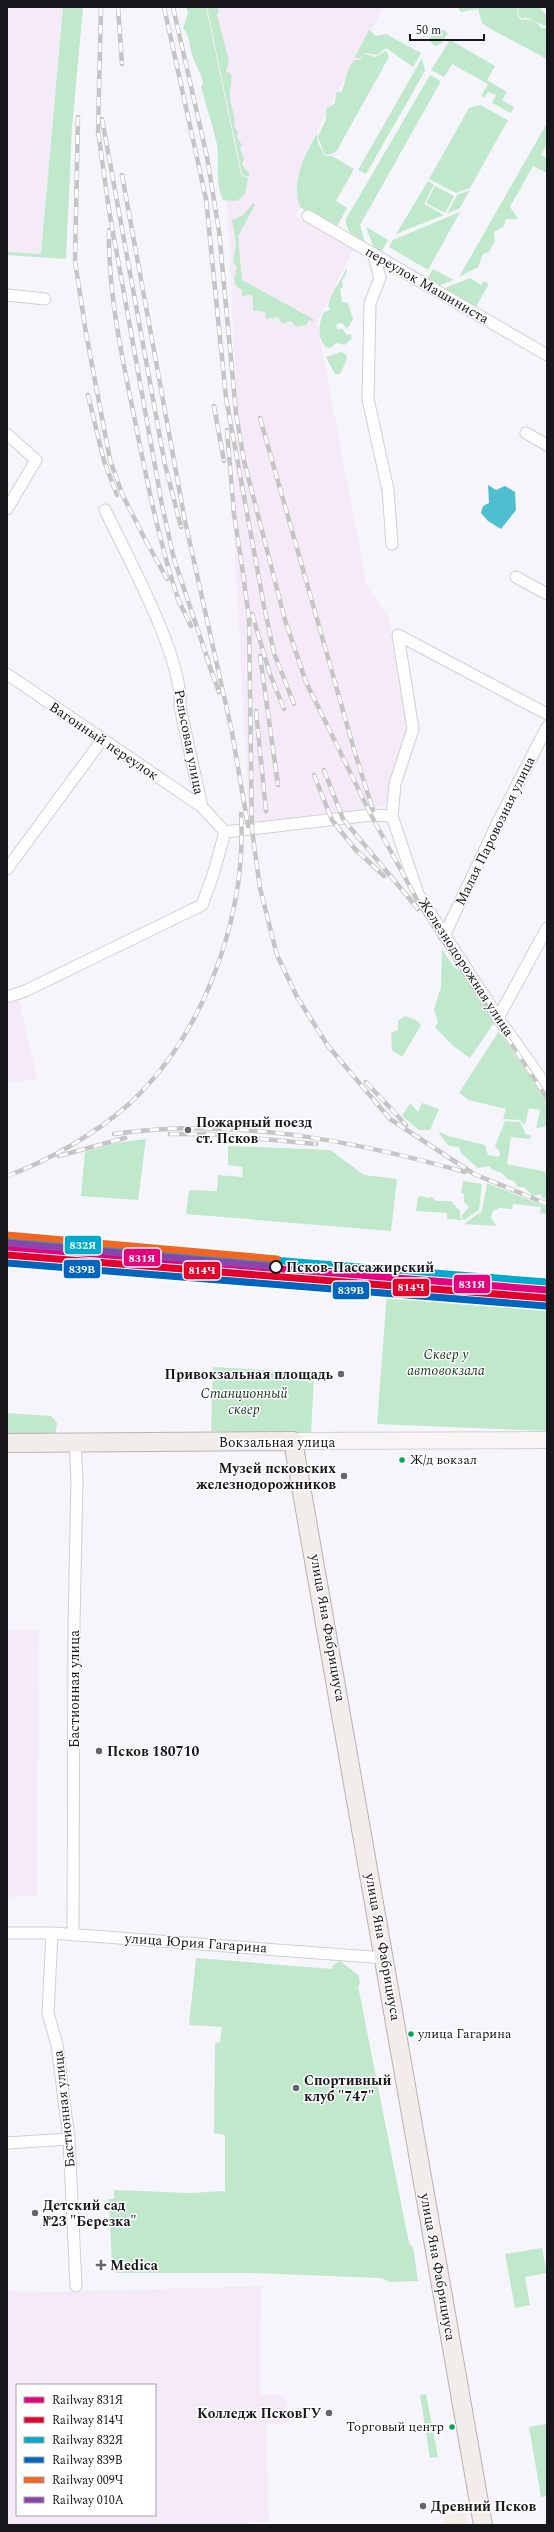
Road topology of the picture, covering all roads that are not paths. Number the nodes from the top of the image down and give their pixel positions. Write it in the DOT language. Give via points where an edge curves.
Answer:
graph roads {
  1 [pos="308,216"];
  2 [pos="372,253"];
  3 [pos="7,295"];
  4 [pos="45,299"];
  5 [pos="547,355"];
  6 [pos="526,433"];
  7 [pos="7,434"];
  8 [pos="547,445"];
  9 [pos="7,510"];
  10 [pos="105,510"];
  11 [pos="392,544"];
  12 [pos="516,577"];
  13 [pos="547,594"];
  14 [pos="7,674"];
  15 [pos="547,714"];
  16 [pos="547,727"];
  17 [pos="102,740"];
  18 [pos="202,807"];
  19 [pos="392,816"];
  20 [pos="225,832"];
  21 [pos="7,869"];
  22 [pos="547,928"];
  23 [pos="444,936"];
  24 [pos="7,997"];
  25 [pos="498,1018"];
  26 [pos="547,1087"];
  27 [pos="547,1440"];
  28 [pos="294,1441"];
  29 [pos="7,1443"];
  30 [pos="75,1443"];
  31 [pos="7,1933"];
  32 [pos="52,1933"];
  33 [pos="73,1935"];
  34 [pos="385,1958"];
  35 [pos="69,2140"];
  36 [pos="7,2143"];
  37 [pos="76,2286"];
  38 [pos="483,2525"];
  1 -- 2 [label="street, переулок Машиниста"];
  2 -- 5 [label="street, переулок Машиниста"];
  2 -- 11 [label="street" via="380,278 370,303 368,399 388,490"];
  3 -- 4 [label="street"];
  6 -- 8 [label="street"];
  7 -- 9 [label="street" via="36,460"];
  10 -- 18 [label="street, Рельсовая улица" via="164,635 181,693 180,707"];
  12 -- 13 [label="street"];
  14 -- 17 [label="street, Вагонный переулок"];
  15 -- 19 [label="street" via="398,635 413,729 395,784"];
  16 -- 23 [label="street, Малая Паровозная улица"];
  17 -- 18 [label="street, Вагонный переулок"];
  17 -- 21 [label="street"];
  18 -- 20 [label="street, Рельсовая улица"];
  19 -- 20 [label="street" via="371,815"];
  19 -- 23 [label="street, Железнодорожная улица" via="418,894"];
  20 -- 24 [label="street" via="202,905"];
  22 -- 25 [label="street"];
  23 -- 25 [label="street, Железнодорожная улица"];
  25 -- 26 [label="street, Железнодорожная улица"];
  27 -- 28 [label="main road, Вокзальная улица"];
  28 -- 30 [label="main road, Вокзальная улица"];
  28 -- 34 [label="main road, улица Яна Фабрициуса"];
  29 -- 30 [label="main road, Вокзальная улица"];
  30 -- 33 [label="street, Бастионная улица" via="77,1479"];
  31 -- 32 [label="street, улица Юрия Гагарина"];
  32 -- 33 [label="street, улица Юрия Гагарина"];
  32 -- 35 [label="street, Бастионная улица" via="48,2013 57,2045"];
  33 -- 34 [label="street, улица Юрия Гагарина"];
  34 -- 38 [label="main road, улица Яна Фабрициуса"];
  35 -- 36 [label="street"];
  35 -- 37 [label="street, Бастионная улица"];
}
